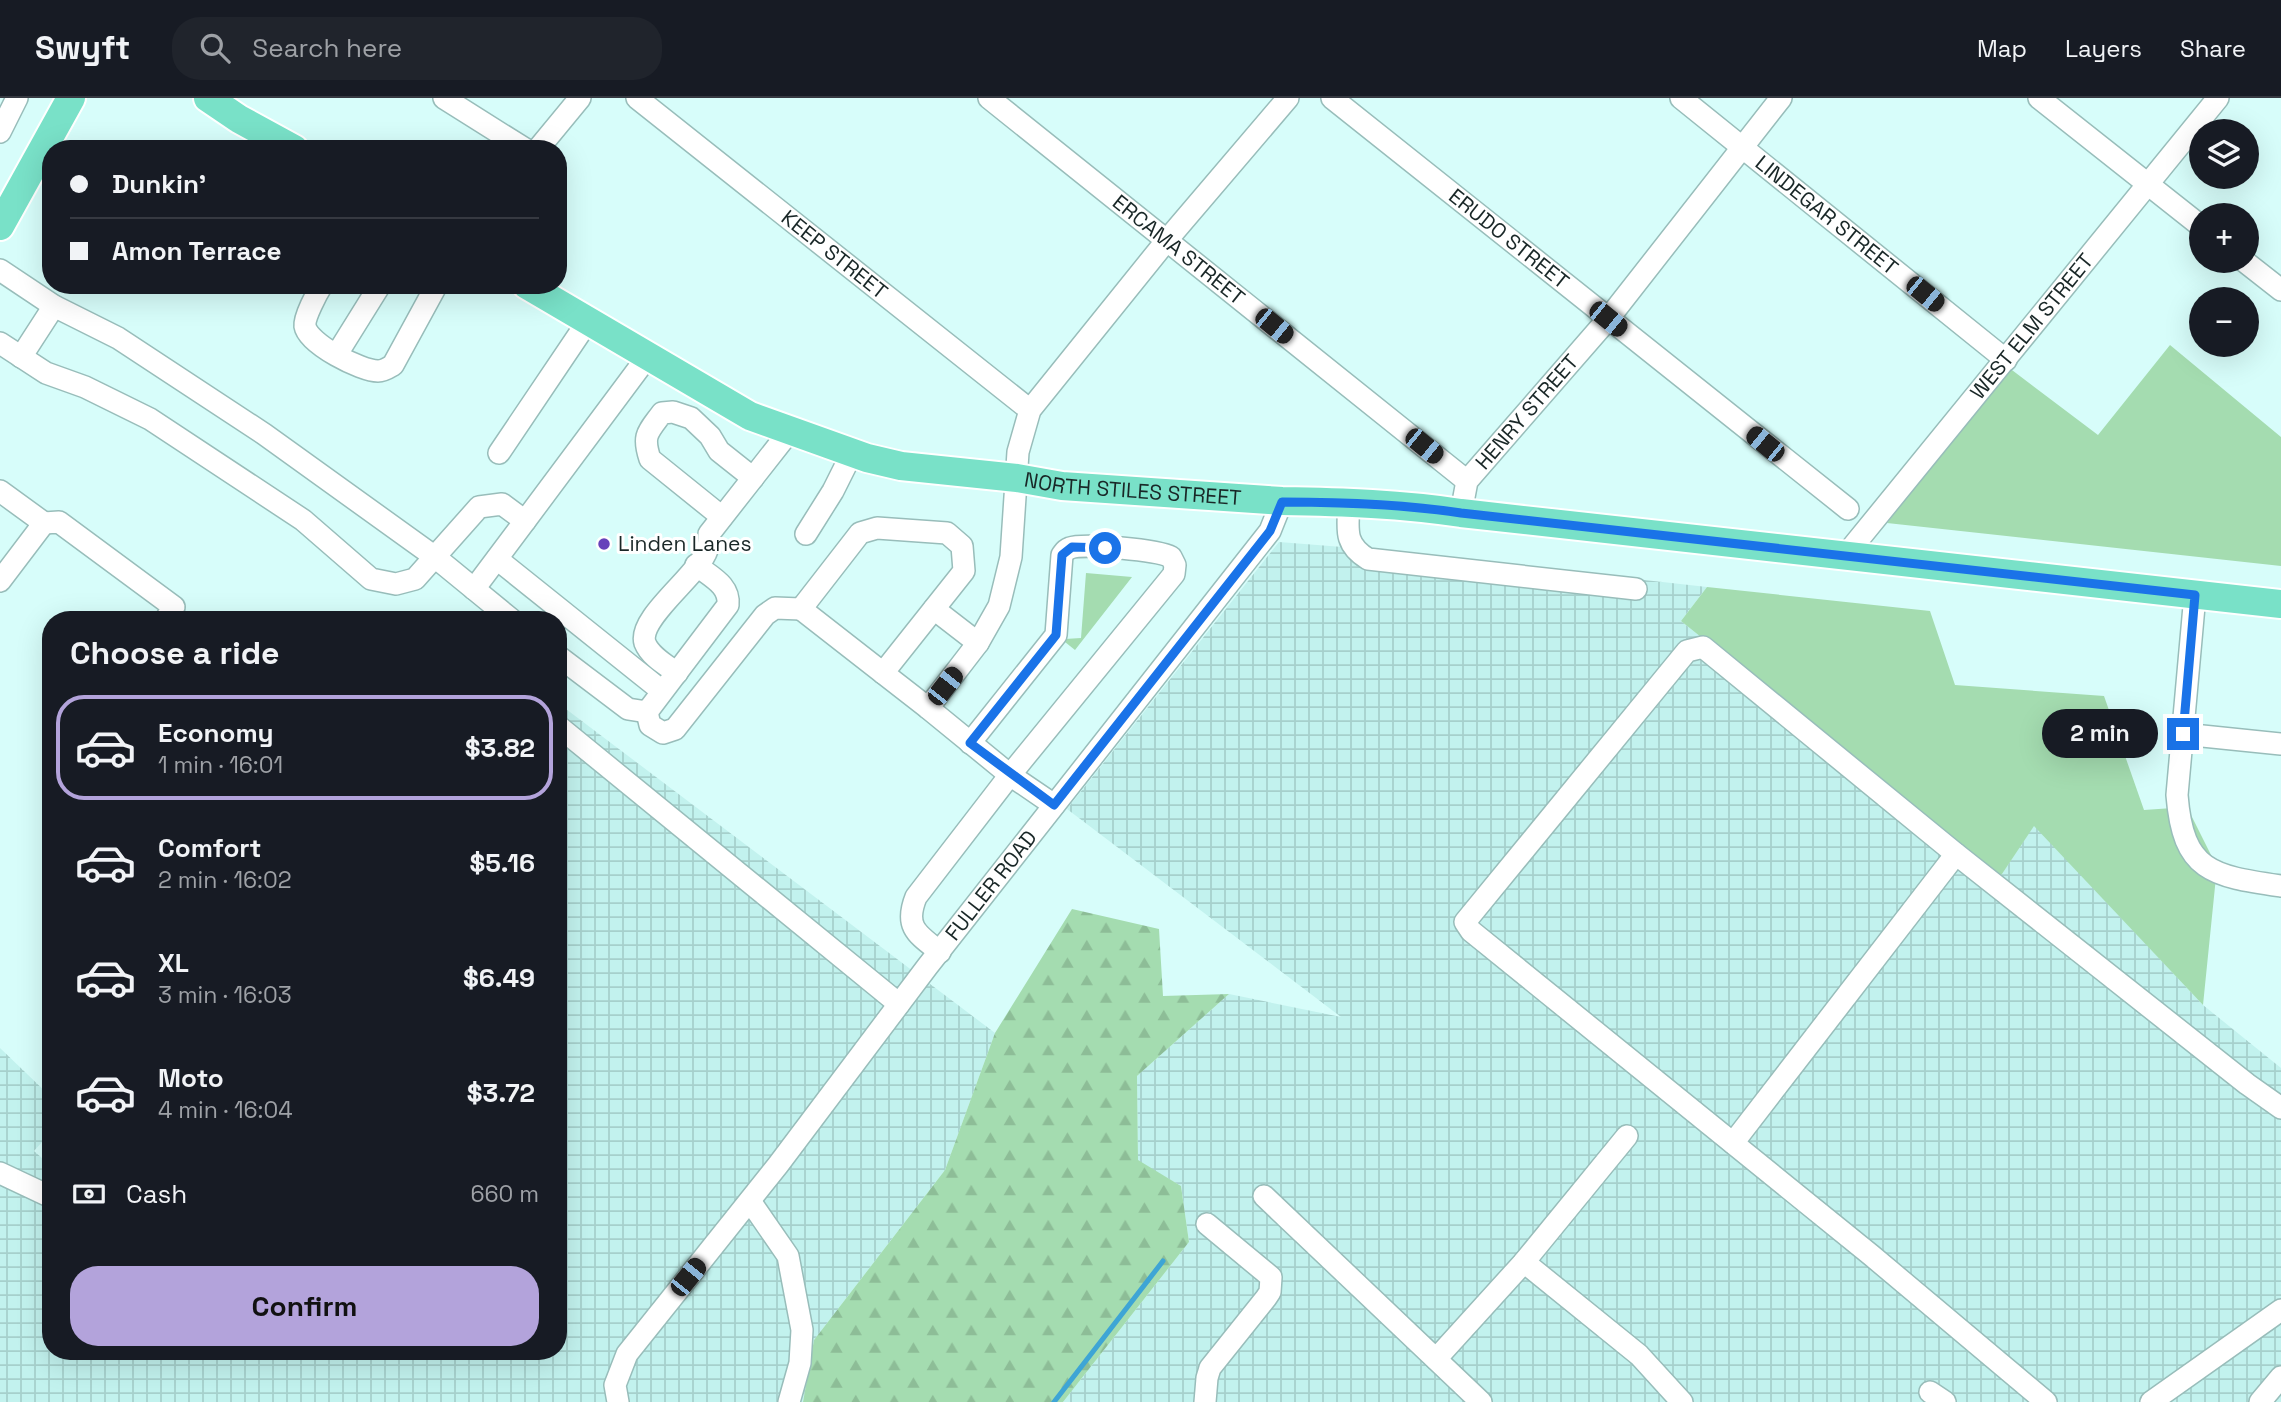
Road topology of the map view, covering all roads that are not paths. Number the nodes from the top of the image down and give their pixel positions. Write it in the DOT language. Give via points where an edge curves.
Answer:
graph roads {
  1 [pos="71,98"];
  2 [pos="208,98"];
  3 [pos="444,98"];
  4 [pos="580,98"];
  5 [pos="637,98"];
  6 [pos="989,98"];
  7 [pos="1288,98"];
  8 [pos="1332,98"];
  9 [pos="1681,98"];
  10 [pos="1782,98"];
  11 [pos="2039,98"];
  12 [pos="2218,98"];
  13 [pos="48,140"];
  14 [pos="278,140"];
  15 [pos="511,140"];
  16 [pos="545,140"];
  17 [pos="1742,148"];
  18 [pos="42,150"];
  19 [pos="2148,185"];
  20 [pos="2189,217"];
  21 [pos="0,226"];
  22 [pos="1167,240"];
  23 [pos="0,270"];
  24 [pos="2259,273"];
  25 [pos="2281,290"];
  26 [pos="318,294"];
  27 [pos="374,294"];
  28 [pos="427,294"];
  29 [pos="542,294"];
  30 [pos="54,306"];
  31 [pos="1608,319"];
  32 [pos="588,321"];
  33 [pos="0,343"];
  34 [pos="337,354"];
  35 [pos="648,356"];
  36 [pos="21,357"];
  37 [pos="2006,359"];
  38 [pos="1030,410"];
  39 [pos="789,432"];
  40 [pos="499,453"];
  41 [pos="852,453"];
  42 [pos="753,478"];
  43 [pos="1017,478"];
  44 [pos="1467,481"];
  45 [pos="0,491"];
  46 [pos="1282,502"];
  47 [pos="1349,503"];
  48 [pos="1848,509"];
  49 [pos="1461,513"];
  50 [pos="722,517"];
  51 [pos="525,521"];
  52 [pos="44,523"];
  53 [pos="806,534"];
  54 [pos="1844,556"];
  55 [pos="435,557"];
  56 [pos="497,559"];
  57 [pos="696,565"];
  58 [pos="0,581"];
  59 [pos="474,589"];
  60 [pos="1636,589"];
  61 [pos="2195,595"];
  62 [pos="2281,604"];
  63 [pos="801,609"];
  64 [pos="934,609"];
  65 [pos="171,611"];
  66 [pos="501,611"];
  67 [pos="562,611"];
  68 [pos="567,615"];
  69 [pos="978,643"];
  70 [pos="567,663"];
  71 [pos="677,673"];
  72 [pos="883,673"];
  73 [pos="663,691"];
  74 [pos="928,708"];
  75 [pos="647,712"];
  76 [pos="567,733"];
  77 [pos="2183,734"];
  78 [pos="970,743"];
  79 [pos="2281,744"];
  80 [pos="1010,775"];
  81 [pos="1054,805"];
  82 [pos="1956,854"];
  83 [pos="2281,886"];
  84 [pos="933,959"];
  85 [pos="899,1004"];
  86 [pos="2281,1108"];
  87 [pos="1627,1136"];
  88 [pos="1733,1143"];
  89 [pos="0,1173"];
  90 [pos="42,1193"];
  91 [pos="1264,1196"];
  92 [pos="750,1201"];
  93 [pos="1207,1224"];
  94 [pos="1524,1262"];
  95 [pos="2281,1310"];
  96 [pos="1436,1359"];
  97 [pos="2281,1377"];
  98 [pos="618,1402"];
  99 [pos="789,1402"];
  100 [pos="1205,1402"];
  101 [pos="1480,1402"];
  102 [pos="1682,1402"];
  103 [pos="2046,1402"];
  104 [pos="2151,1402"];
  105 [pos="2260,1402"];
  1 -- 13 [label="main road"];
  2 -- 14 [label="main road"];
  3 -- 15 [label="street"];
  4 -- 16 [label="street"];
  5 -- 38 [label="street, KEEP STREET"];
  6 -- 22 [label="street, ERCAMA STREET"];
  7 -- 22 [label="street"];
  8 -- 31 [label="street, ERUDO STREET"];
  9 -- 17 [label="street, LINDEGAR STREET"];
  10 -- 17 [label="street, HENRY STREET"];
  11 -- 19 [label="street"];
  12 -- 19 [label="street, WEST ELM STREET"];
  17 -- 31 [label="street, HENRY STREET"];
  17 -- 37 [label="street, LINDEGAR STREET"];
  18 -- 21 [label="main road"];
  19 -- 20 [label="street"];
  19 -- 37 [label="street, WEST ELM STREET"];
  22 -- 38 [label="street"];
  22 -- 44 [label="street, ERCAMA STREET"];
  23 -- 30 [label="street"];
  24 -- 25 [label="street"];
  26 -- 34 [label="street" via="305,329 314,341"];
  27 -- 34 [label="street"];
  28 -- 34 [label="street" via="393,365 381,371 360,368"];
  29 -- 32 [label="main road, NORTH STILES STREET"];
  30 -- 36 [label="street"];
  30 -- 55 [label="street" via="118,338 264,434"];
  31 -- 44 [label="street, HENRY STREET"];
  31 -- 48 [label="street, ERUDO STREET"];
  32 -- 35 [label="main road, NORTH STILES STREET"];
  32 -- 40 [label="street"];
  33 -- 36 [label="street"];
  35 -- 39 [label="main road, NORTH STILES STREET" via="750,416"];
  35 -- 51 [label="street"];
  36 -- 55 [label="street" via="46,373 150,419 303,520 371,579 396,584 415,579"];
  37 -- 54 [label="street, WEST ELM STREET"];
  38 -- 43 [label="street" via="1018,452"];
  39 -- 41 [label="main road, NORTH STILES STREET"];
  39 -- 42 [label="street"];
  41 -- 43 [label="main road, NORTH STILES STREET" via="901,466"];
  41 -- 53 [label="street"];
  42 -- 50 [label="street"];
  42 -- 50 [label="street" via="719,451 691,418 662,413 645,436 650,458"];
  43 -- 46 [label="main road, NORTH STILES STREET" via="1062,486"];
  43 -- 69 [label="street" via="1006,583"];
  44 -- 49 [label="street, HENRY STREET"];
  45 -- 52 [label="street"];
  46 -- 47 [label="main road, NORTH STILES STREET"];
  46 -- 81 [label="street, FULLER ROAD" via="1270,531"];
  47 -- 49 [label="main road, NORTH STILES STREET"];
  47 -- 60 [label="street" via="1348,537 1355,551 1368,559"];
  49 -- 54 [label="main road, NORTH STILES STREET"];
  50 -- 57 [label="street"];
  51 -- 55 [label="street" via="502,504 479,507"];
  51 -- 56 [label="street"];
  52 -- 58 [label="street"];
  52 -- 65 [label="street" via="59,522 174,607"];
  54 -- 61 [label="main road, NORTH STILES STREET"];
  55 -- 59 [label="street"];
  56 -- 59 [label="street"];
  56 -- 67 [label="street"];
  57 -- 71 [label="street" via="644,633 652,653"];
  57 -- 71 [label="street" via="723,585 729,594 728,605"];
  59 -- 66 [label="street"];
  61 -- 62 [label="main road, NORTH STILES STREET"];
  61 -- 77 [label="street"];
  63 -- 64 [label="street" via="860,533 877,528 947,533 962,546 964,571"];
  63 -- 72 [label="street"];
  63 -- 75 [label="street" via="775,608 765,615 675,729 663,733 650,725"];
  64 -- 69 [label="street"];
  64 -- 72 [label="street"];
  68 -- 73 [label="street"];
  69 -- 74 [label="street"];
  70 -- 75 [label="street" via="628,709"];
  71 -- 73 [label="street"];
  72 -- 74 [label="street"];
  73 -- 75 [label="street"];
  74 -- 78 [label="street"];
  76 -- 85 [label="street"];
  77 -- 79 [label="street"];
  77 -- 83 [label="street" via="2179,825 2192,854 2210,870"];
  78 -- 80 [label="street"];
  78 -- 80 [label="street" via="1056,635 1066,550 1155,551 1171,557 1174,574"];
  80 -- 81 [label="street"];
  80 -- 84 [label="street" via="916,897 911,921"];
  81 -- 84 [label="street, FULLER ROAD"];
  82 -- 86 [label="street"];
  82 -- 88 [label="street"];
  82 -- 88 [label="street" via="1703,648 1687,651 1465,922"];
  84 -- 85 [label="street, FULLER ROAD"];
  85 -- 92 [label="street, FULLER ROAD"];
  87 -- 94 [label="street"];
  88 -- 103 [label="street"];
  89 -- 90 [label="street"];
  91 -- 96 [label="street"];
  92 -- 98 [label="street, FULLER ROAD" via="627,1354 615,1385"];
  92 -- 99 [label="street" via="788,1256 802,1330 800,1363"];
  93 -- 100 [label="street" via="1271,1277 1271,1284 1266,1298 1210,1368"];
  94 -- 96 [label="street"];
  94 -- 102 [label="street" via="1639,1355"];
  95 -- 104 [label="street"];
  96 -- 101 [label="street"];
  97 -- 105 [label="street"];
}
